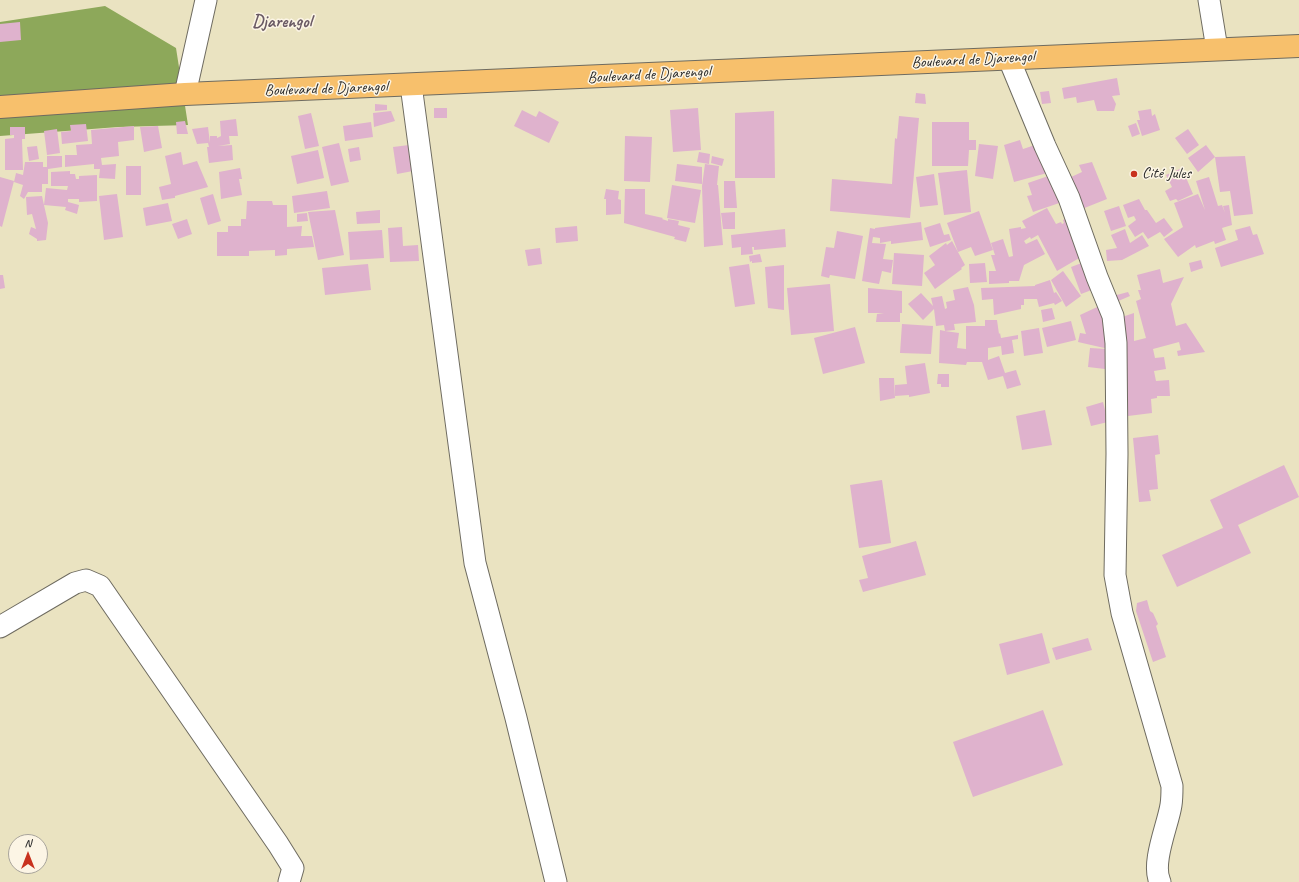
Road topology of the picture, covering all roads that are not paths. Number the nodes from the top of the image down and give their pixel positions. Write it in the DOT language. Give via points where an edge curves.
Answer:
graph roads {
  1 [pos="206,0"];
  2 [pos="1209,0"];
  3 [pos="1299,46"];
  4 [pos="1217,49"];
  5 [pos="1010,59"];
  6 [pos="412,85"];
  7 [pos="185,94"];
  8 [pos="0,107"];
  9 [pos="0,627"];
  10 [pos="289,882"];
  11 [pos="556,882"];
  12 [pos="1160,882"];
  1 -- 7 [label="street"];
  2 -- 4 [label="street"];
  3 -- 4 [label="main road, Boulevard de Djarengol"];
  4 -- 5 [label="main road, Boulevard de Djarengol"];
  5 -- 6 [label="main road, Boulevard de Djarengol"];
  5 -- 12 [label="street" via="1068,198 1113,316 1116,337 1115,575 1122,613 1172,786 1171,805 1158,856"];
  6 -- 7 [label="main road, Boulevard de Djarengol"];
  6 -- 11 [label="street" via="475,564"];
  7 -- 8 [label="main road, Boulevard de Djarengol"];
  9 -- 10 [label="street" via="75,583 86,580 100,586 278,844 293,868"];
}
